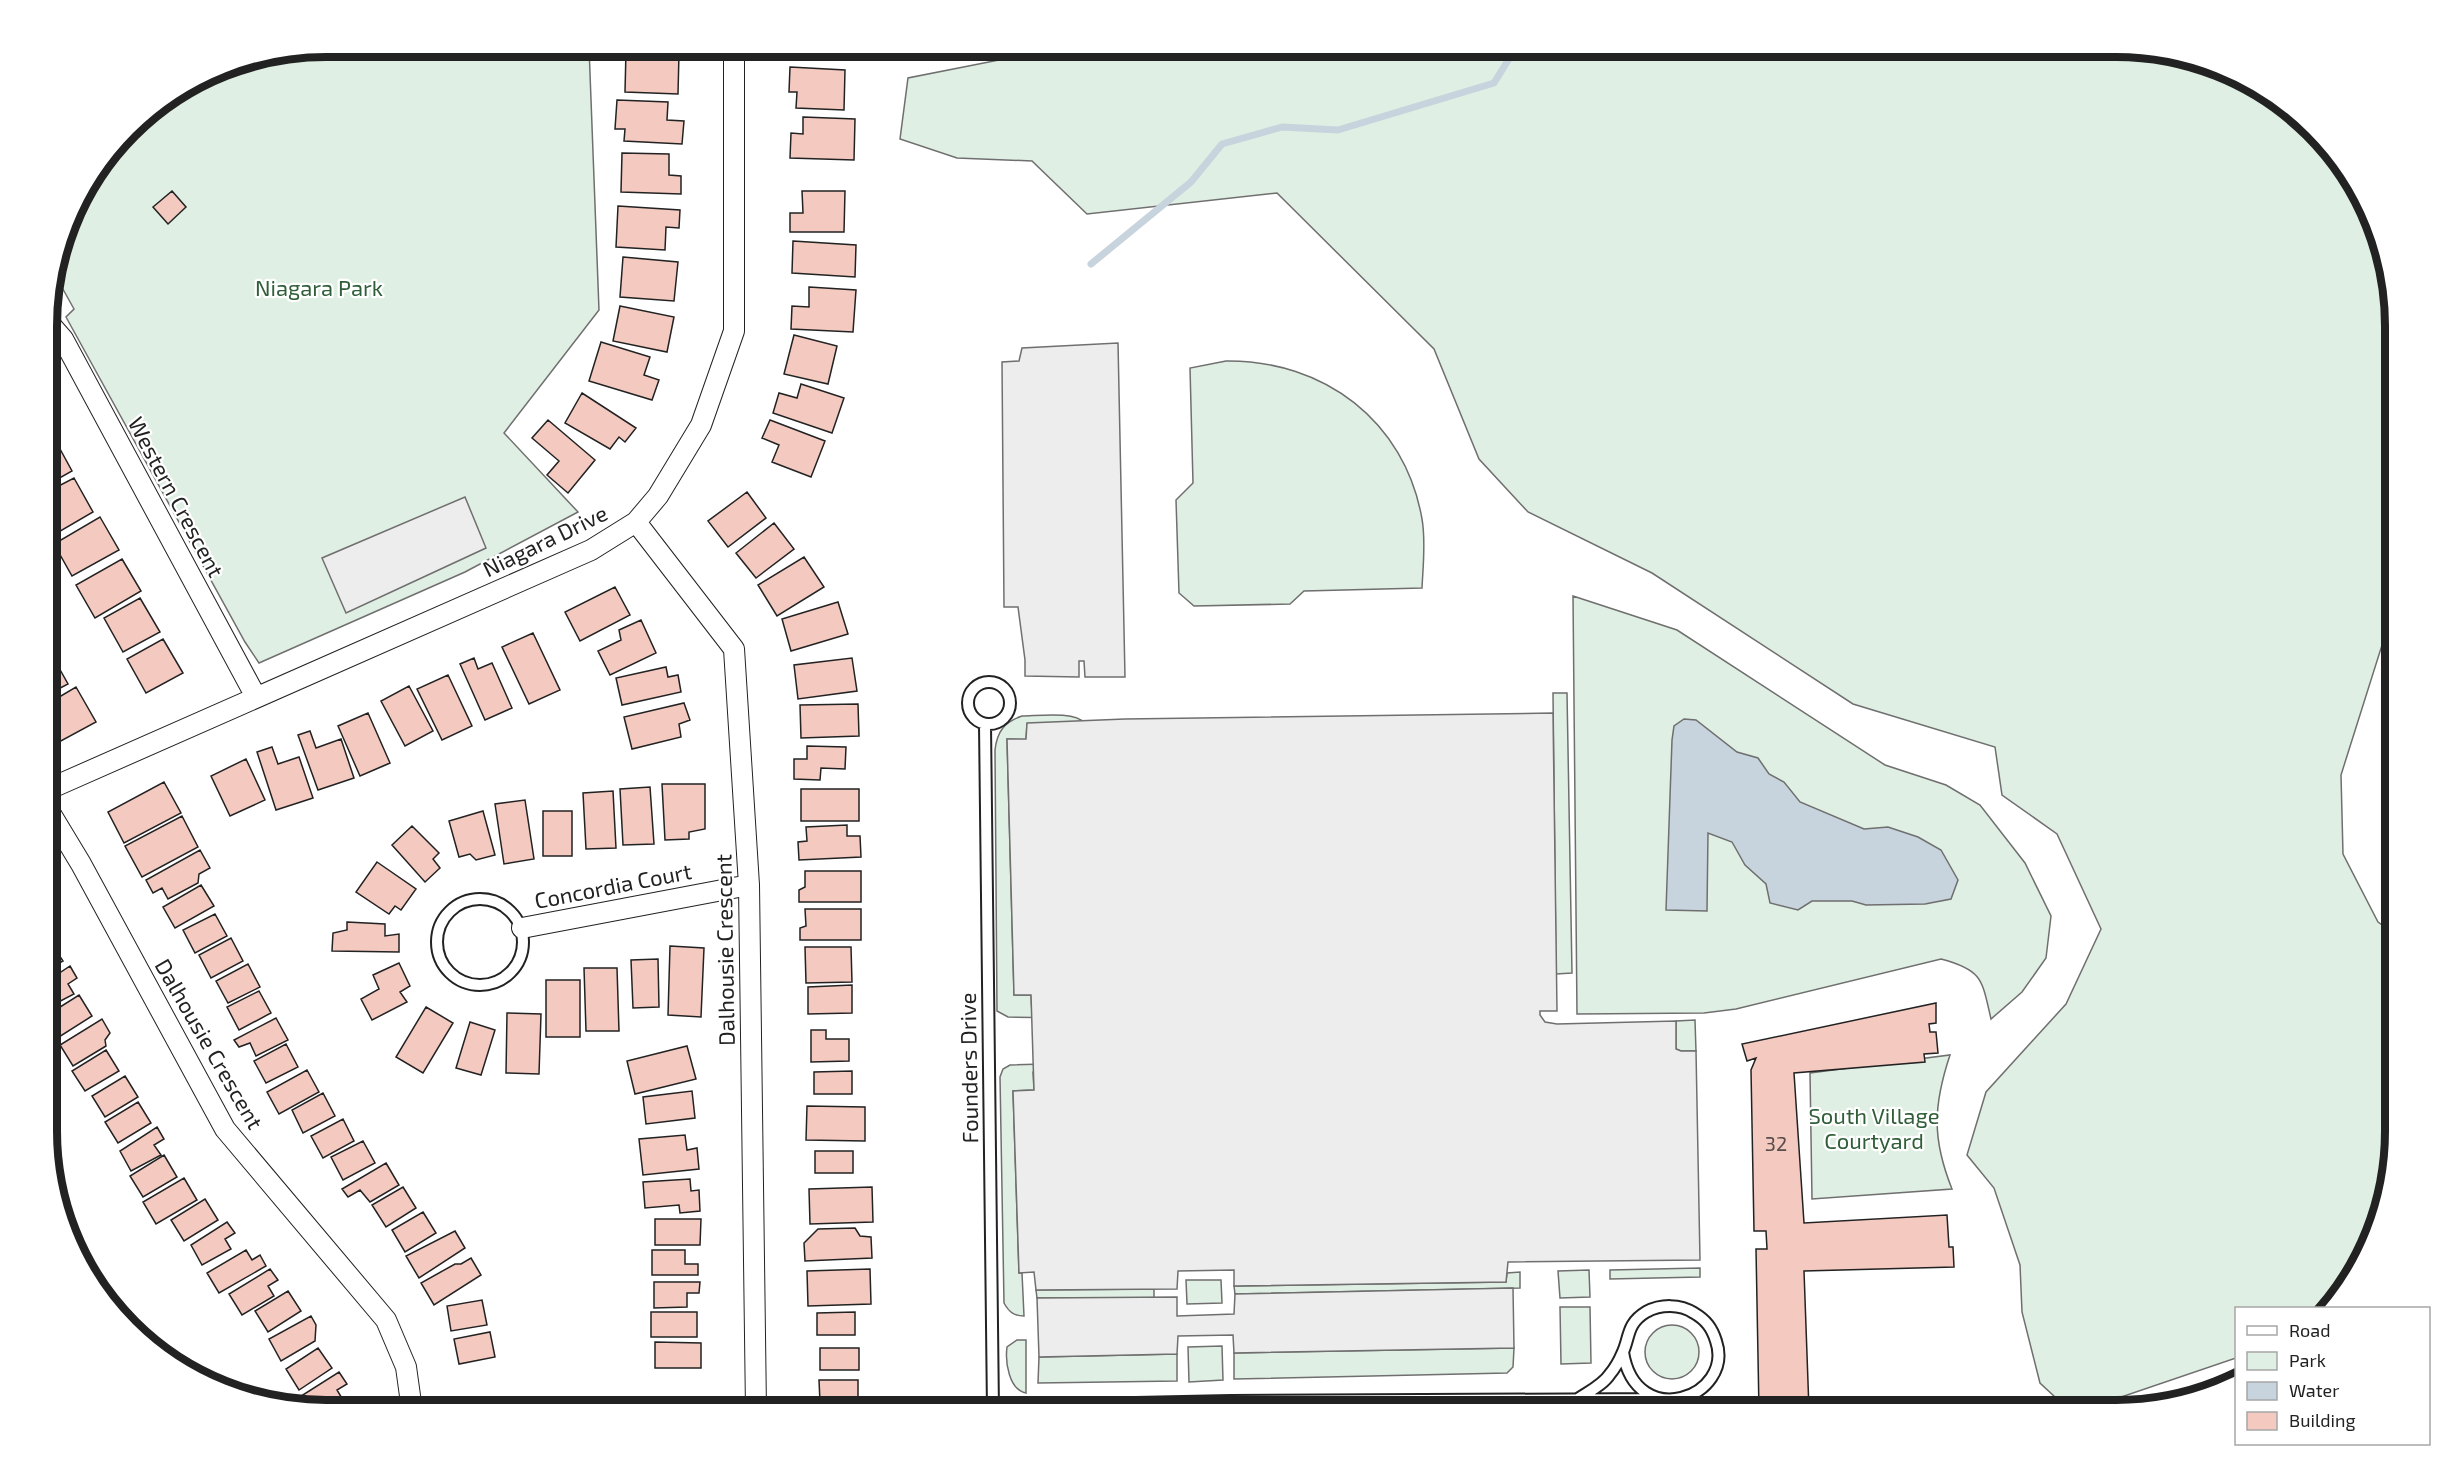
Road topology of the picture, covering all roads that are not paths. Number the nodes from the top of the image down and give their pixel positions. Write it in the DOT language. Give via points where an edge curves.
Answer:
graph roads {
  1 [pos="734,57"];
  2 [pos="57,332"];
  3 [pos="636,522"];
  4 [pos="256,697"];
  5 [pos="985,725"];
  6 [pos="57,785"];
  7 [pos="57,824"];
  8 [pos="749,885"];
  9 [pos="522,928"];
  10 [pos="1623,1352"];
  11 [pos="1577,1399"];
  12 [pos="1659,1399"];
  13 [pos="411,1400"];
  14 [pos="756,1400"];
  15 [pos="993,1400"];
  16 [pos="1416,1400"];
  1 -- 3 [label="street, Niagara Drive" via="734,331 701,425 658,496"];
  2 -- 4 [label="street, Western Crescent"];
  3 -- 4 [label="street, Niagara Drive" via="591,550"];
  3 -- 8 [label="street, Dalhousie Crescent" via="734,650"];
  4 -- 6 [label="street, Niagara Drive"];
  5 -- 5 [label="lane" via="970,714 968,697 974,688 994,682 1008,694 1010,705 1002,720"];
  5 -- 15 [label="lane, Founders Drive"];
  7 -- 13 [label="street, Dalhousie Crescent" via="225,1129 386,1320 406,1367"];
  8 -- 9 [label="street, Concordia Court"];
  8 -- 14 [label="street, Dalhousie Crescent"];
  9 -- 9 [label="lane" via="521,956 510,973 492,984 479,985 453,976 438,952 441,923 462,903 490,900 504,906"];
  10 -- 11 [label="lane" via="1609,1377"];
  10 -- 12 [label="lane" via="1633,1382"];
  10 -- 12 [label="lane" via="1634,1323 1660,1307 1690,1310 1713,1331 1718,1346 1712,1376 1689,1396"];
  11 -- 12 [label="lane"];
  11 -- 16 [label="lane"];
}
